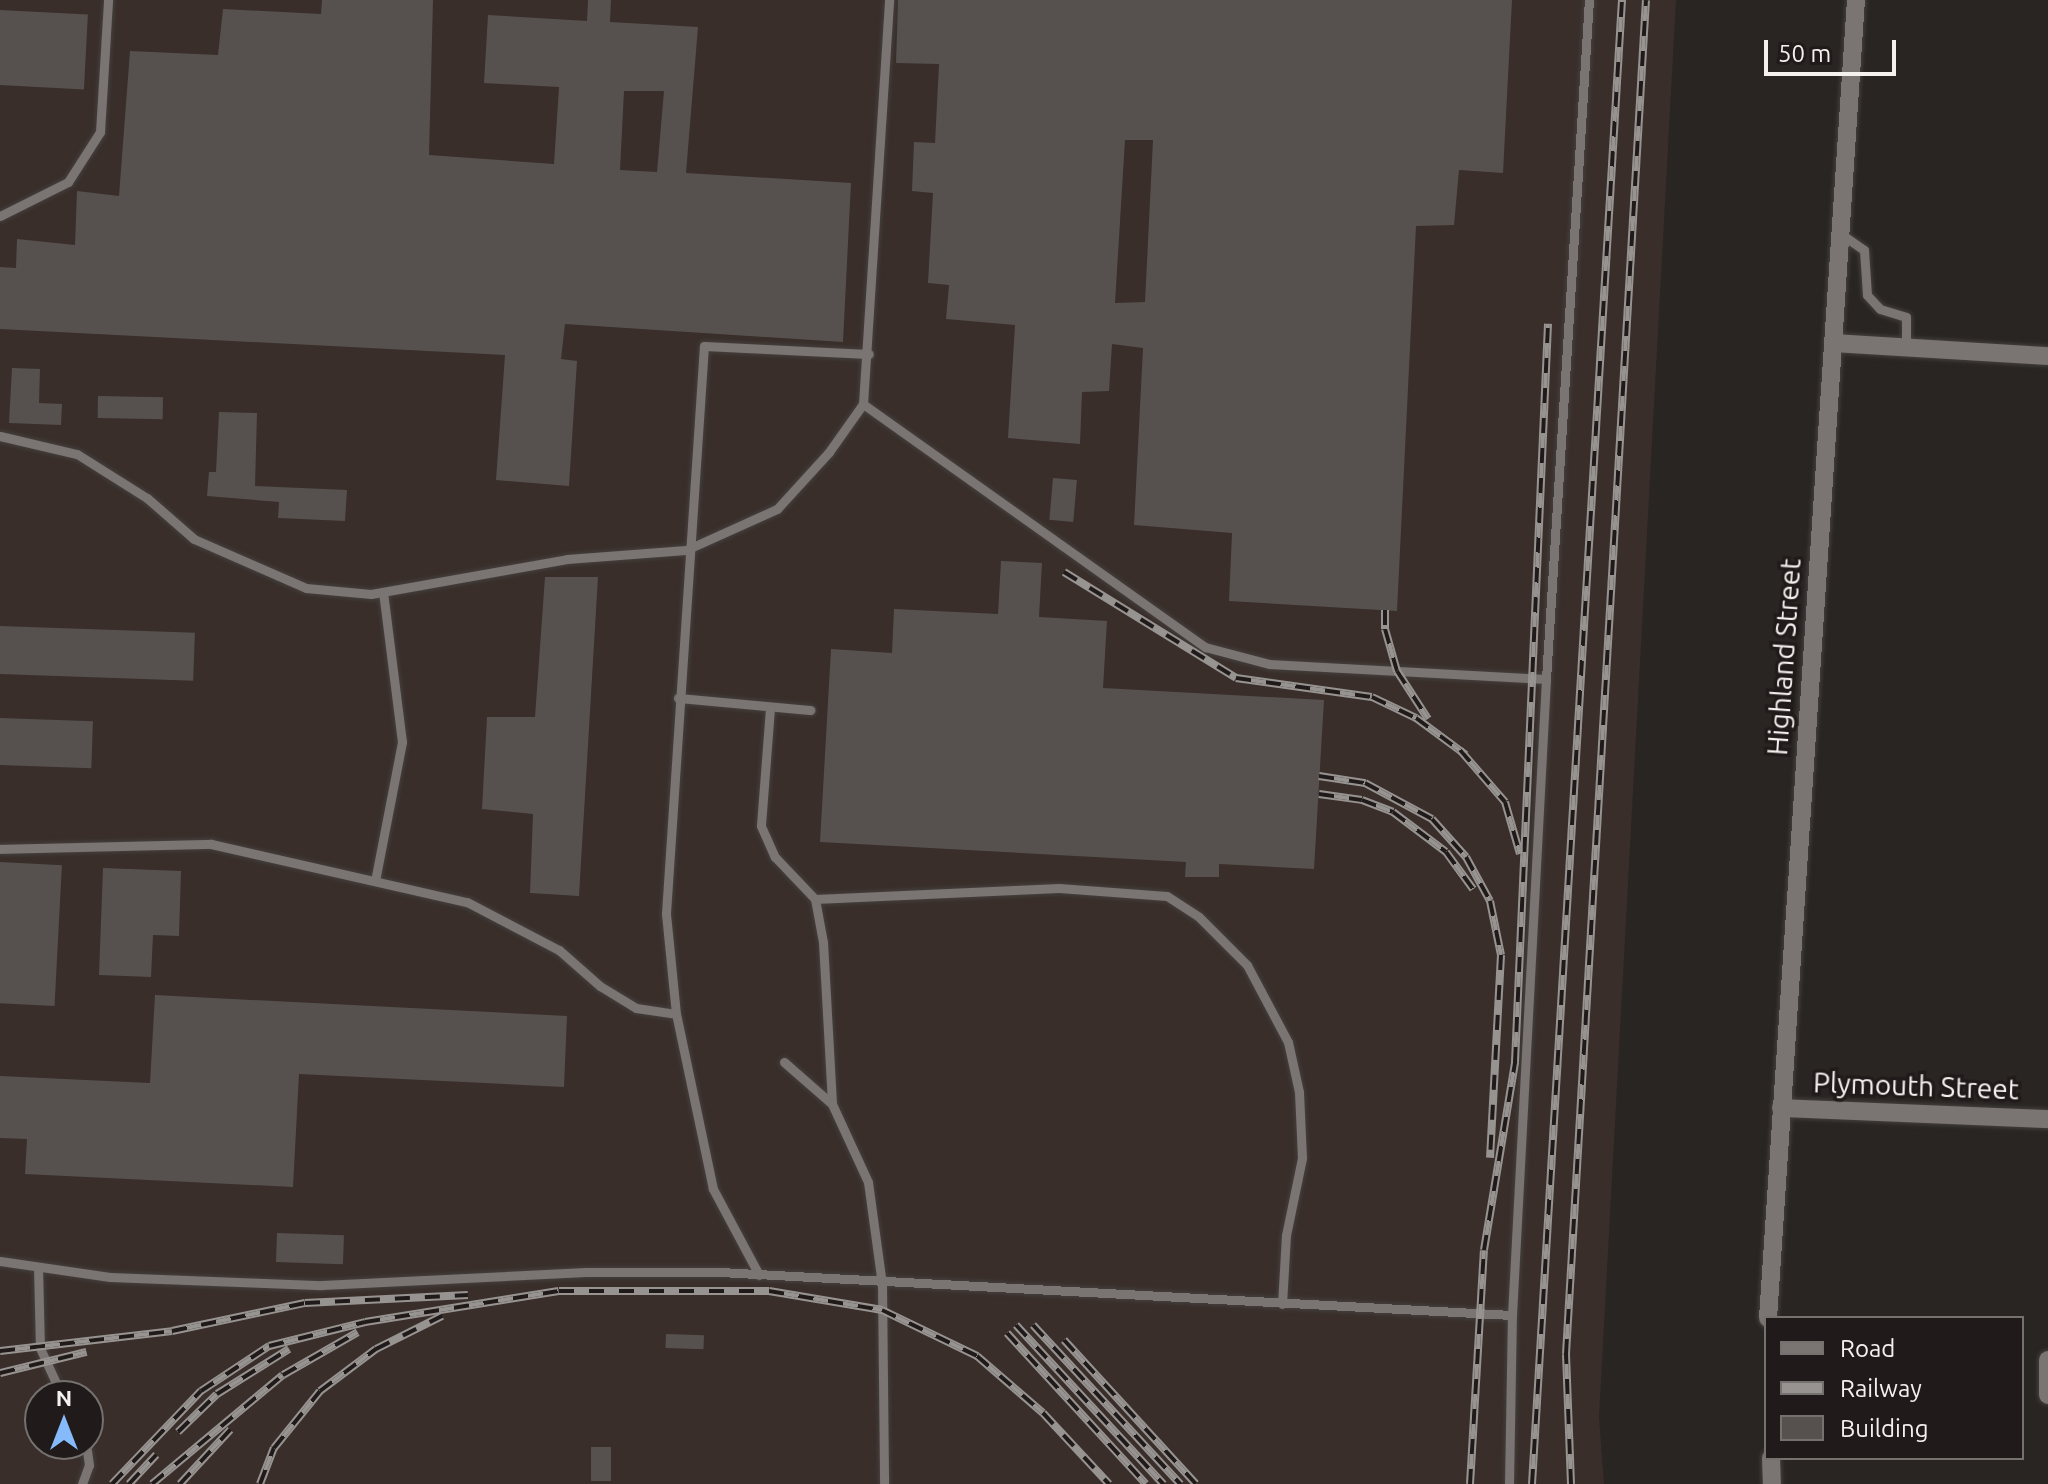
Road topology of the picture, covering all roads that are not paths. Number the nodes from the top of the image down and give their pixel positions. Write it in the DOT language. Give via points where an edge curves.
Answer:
graph roads {
  1 [pos="108,0"];
  2 [pos="889,0"];
  3 [pos="1589,0"];
  4 [pos="1856,0"];
  5 [pos="0,216"];
  6 [pos="1841,234"];
  7 [pos="1834,343"];
  8 [pos="1906,348"];
  9 [pos="869,354"];
  10 [pos="2048,356"];
  11 [pos="863,404"];
  12 [pos="0,436"];
  13 [pos="686,550"];
  14 [pos="383,592"];
  15 [pos="1546,679"];
  16 [pos="678,698"];
  17 [pos="770,708"];
  18 [pos="810,710"];
  19 [pos="0,849"];
  20 [pos="375,881"];
  21 [pos="815,899"];
  22 [pos="676,1014"];
  23 [pos="784,1062"];
  24 [pos="832,1104"];
  25 [pos="1781,1108"];
  26 [pos="2048,1119"];
  27 [pos="0,1261"];
  28 [pos="38,1267"];
  29 [pos="759,1275"];
  30 [pos="882,1284"];
  31 [pos="1282,1304"];
  32 [pos="1512,1315"];
  33 [pos="1768,1316"];
  34 [pos="2048,1360"];
  35 [pos="55,1380"];
  36 [pos="2048,1395"];
  37 [pos="88,1460"];
  38 [pos="1771,1460"];
  39 [pos="82,1484"];
  40 [pos="884,1484"];
  41 [pos="1509,1484"];
  42 [pos="1772,1484"];
  1 -- 5 [label="lane" via="100,132 68,182"];
  2 -- 9 [label="lane"];
  3 -- 15 [label="lane"];
  4 -- 6 [label="street, Highland Street"];
  6 -- 7 [label="street, Highland Street"];
  6 -- 8 [label="lane" via="1864,250 1867,295 1880,309 1906,317"];
  7 -- 8 [label="street"];
  7 -- 25 [label="street, Highland Street"];
  8 -- 10 [label="street"];
  9 -- 11 [label="lane"];
  9 -- 13 [label="lane" via="704,346"];
  11 -- 13 [label="lane" via="777,509"];
  11 -- 15 [label="lane" via="1205,647 1269,664"];
  12 -- 14 [label="lane" via="77,454 147,498 194,539 306,588"];
  13 -- 14 [label="lane" via="567,559"];
  13 -- 16 [label="lane"];
  14 -- 20 [label="lane" via="402,742"];
  15 -- 32 [label="lane"];
  16 -- 17 [label="lane"];
  16 -- 22 [label="lane" via="666,913"];
  17 -- 18 [label="lane"];
  17 -- 21 [label="lane" via="761,826 775,857"];
  19 -- 20 [label="lane" via="211,844"];
  20 -- 22 [label="lane" via="467,902 559,950 600,986 636,1008"];
  21 -- 24 [label="lane" via="823,942"];
  21 -- 31 [label="lane" via="1059,888 1167,896 1199,917 1247,965 1288,1042 1299,1092 1302,1158 1286,1235"];
  22 -- 29 [label="lane" via="713,1189"];
  23 -- 24 [label="lane"];
  24 -- 30 [label="lane" via="868,1182"];
  25 -- 26 [label="street, Plymouth Street"];
  25 -- 33 [label="street, Highland Street"];
  27 -- 28 [label="lane"];
  28 -- 29 [label="lane" via="110,1277 322,1285 586,1272"];
  28 -- 35 [label="lane" via="40,1348"];
  29 -- 30 [label="lane"];
  30 -- 31 [label="lane"];
  30 -- 40 [label="lane"];
  31 -- 32 [label="lane"];
  32 -- 41 [label="lane"];
  34 -- 36 [label="street"];
  37 -- 39 [label="lane"];
  38 -- 42 [label="street"];
}
